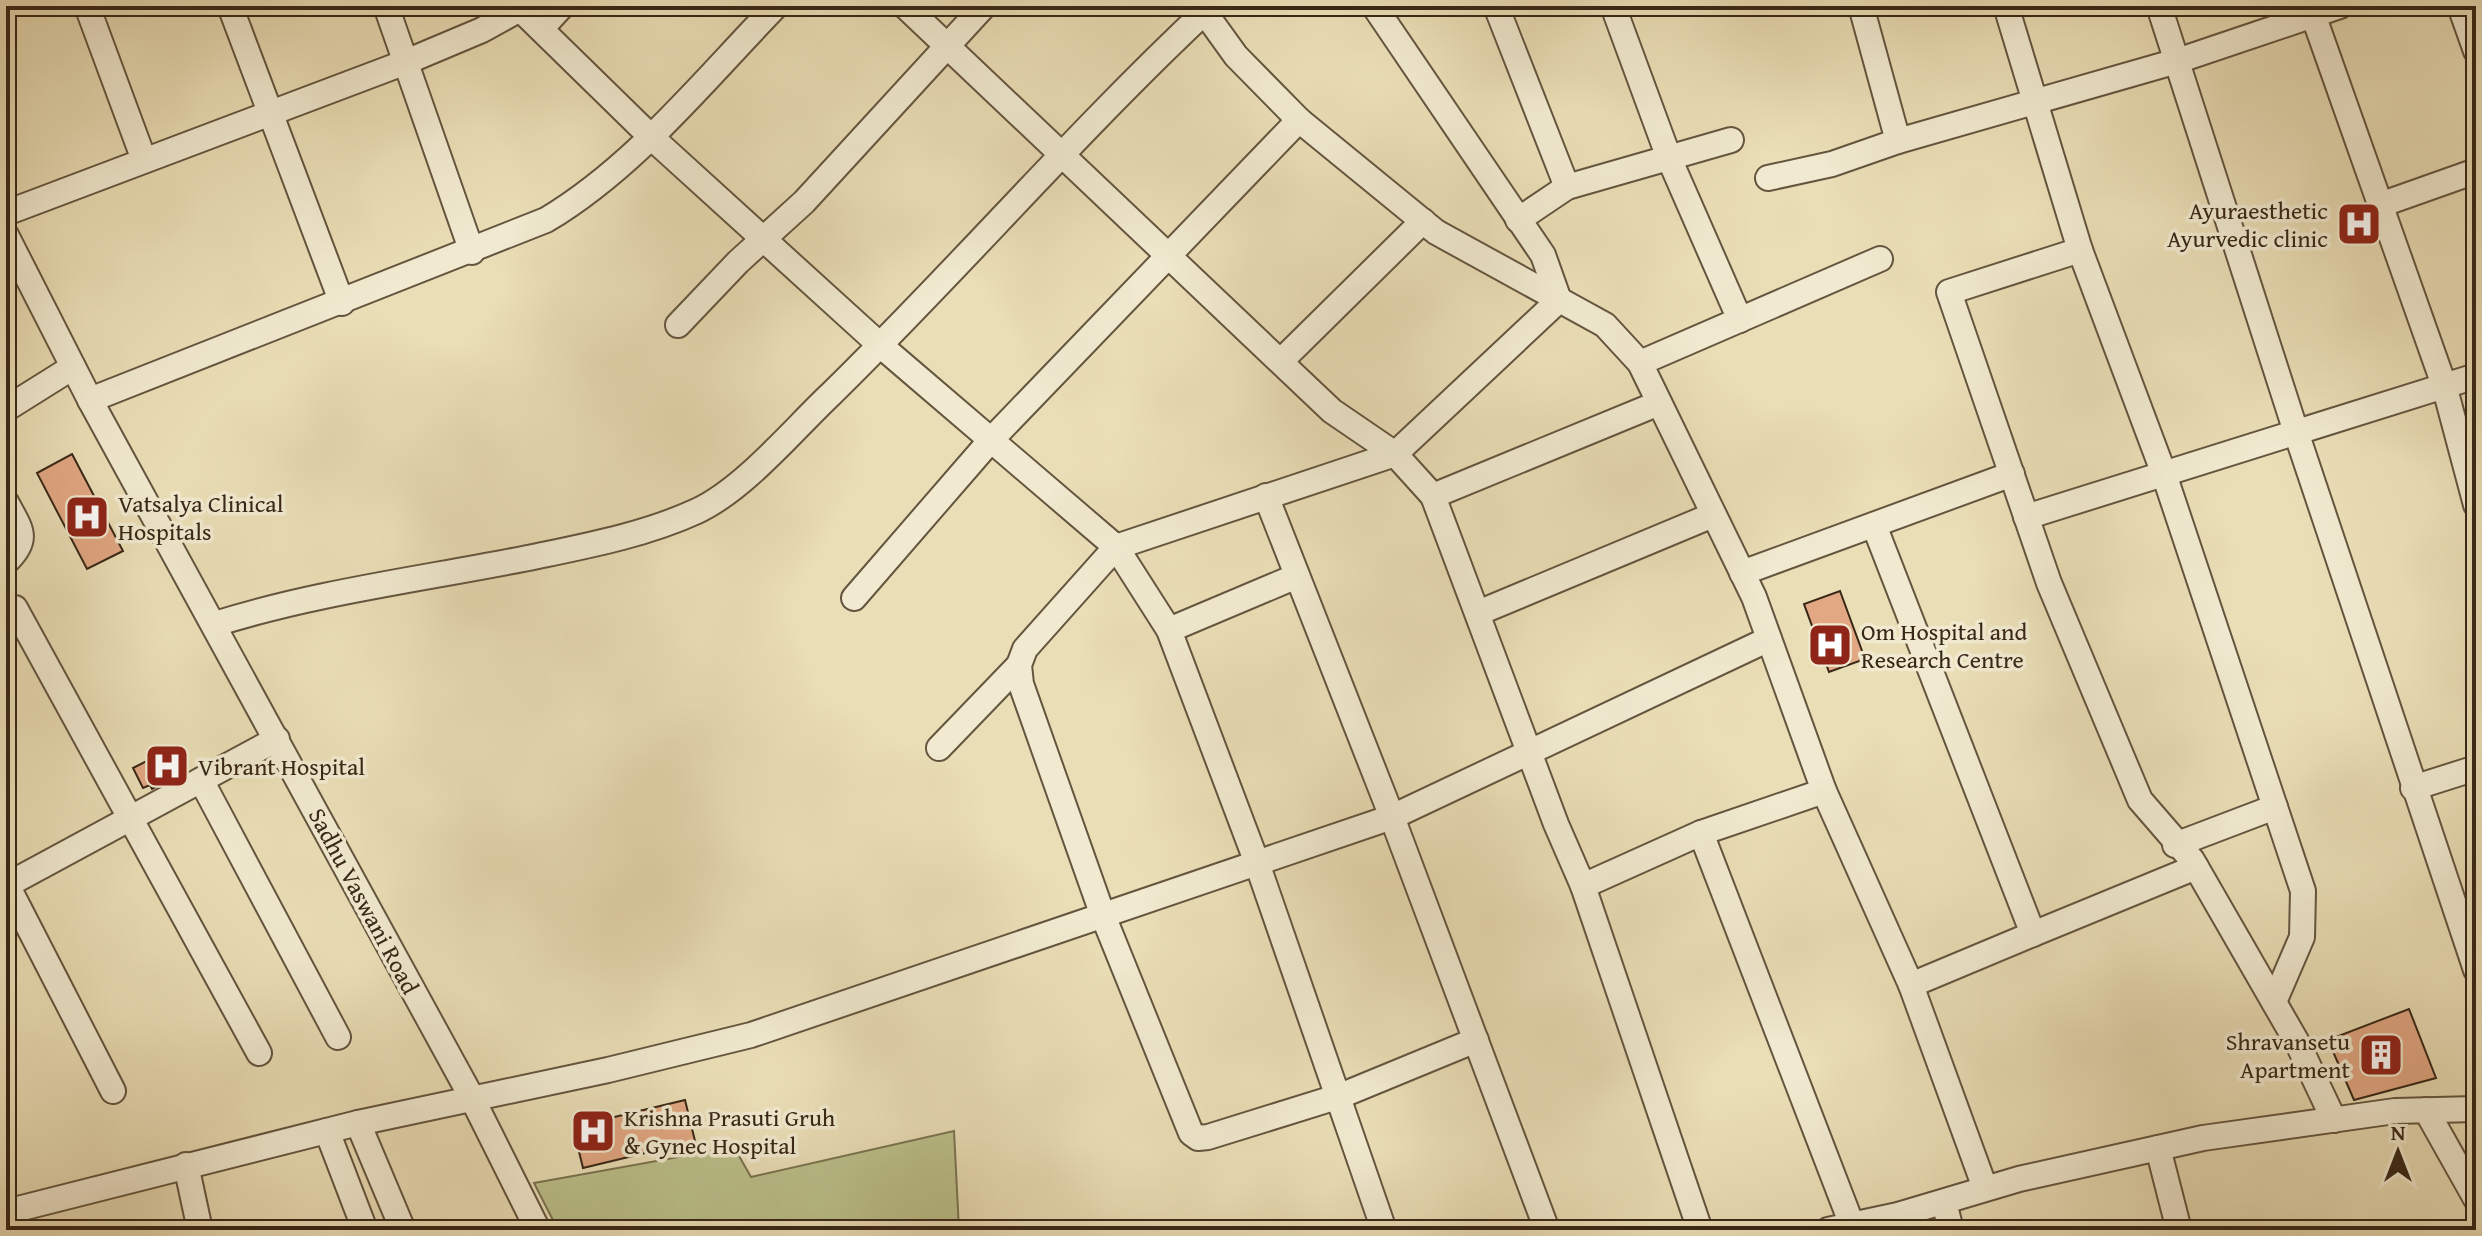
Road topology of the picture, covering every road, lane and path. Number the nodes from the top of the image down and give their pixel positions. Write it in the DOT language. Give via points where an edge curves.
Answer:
graph roads {
  1 [pos="87,6"];
  2 [pos="230,6"];
  3 [pos="386,6"];
  4 [pos="562,6"];
  5 [pos="776,6"];
  6 [pos="905,6"];
  7 [pos="984,6"];
  8 [pos="1374,6"];
  9 [pos="1496,6"];
  10 [pos="1613,6"];
  11 [pos="1861,6"];
  12 [pos="2006,6"];
  13 [pos="2159,6"];
  14 [pos="2340,6"];
  15 [pos="2460,6"];
  16 [pos="519,7"];
  17 [pos="1205,8"];
  18 [pos="2311,10"];
  19 [pos="541,29"];
  20 [pos="947,44"];
  21 [pos="2476,51"];
  22 [pos="2177,61"];
  23 [pos="406,62"];
  24 [pos="2036,101"];
  25 [pos="270,114"];
  26 [pos="1299,120"];
  27 [pos="650,136"];
  28 [pos="1731,140"];
  29 [pos="1898,141"];
  30 [pos="1061,152"];
  31 [pos="1669,158"];
  32 [pos="144,160"];
  33 [pos="2476,171"];
  34 [pos="1768,178"];
  35 [pos="1567,187"];
  36 [pos="2380,205"];
  37 [pos="6,213"];
  38 [pos="1518,220"];
  39 [pos="1423,221"];
  40 [pos="6,235"];
  41 [pos="764,240"];
  42 [pos="2080,250"];
  43 [pos="472,252"];
  44 [pos="1169,257"];
  45 [pos="1880,259"];
  46 [pos="14,271"];
  47 [pos="1559,300"];
  48 [pos="342,303"];
  49 [pos="1740,320"];
  50 [pos="678,325"];
  51 [pos="880,345"];
  52 [pos="1281,361"];
  53 [pos="1640,363"];
  54 [pos="73,367"];
  55 [pos="2476,376"];
  56 [pos="2444,385"];
  57 [pos="90,400"];
  58 [pos="1659,403"];
  59 [pos="6,409"];
  60 [pos="2296,432"];
  61 [pos="990,441"];
  62 [pos="1395,454"];
  63 [pos="2012,474"];
  64 [pos="2164,474"];
  65 [pos="1266,496"];
  66 [pos="1433,496"];
  67 [pos="6,502"];
  68 [pos="2476,505"];
  69 [pos="1713,515"];
  70 [pos="2026,517"];
  71 [pos="1874,525"];
  72 [pos="1116,547"];
  73 [pos="6,562"];
  74 [pos="1742,573"];
  75 [pos="1297,576"];
  76 [pos="854,598"];
  77 [pos="15,608"];
  78 [pos="1478,613"];
  79 [pos="215,624"];
  80 [pos="1169,630"];
  81 [pos="1769,639"];
  82 [pos="1019,665"];
  83 [pos="277,739"];
  84 [pos="939,748"];
  85 [pos="1530,753"];
  86 [pos="2476,768"];
  87 [pos="201,780"];
  88 [pos="2413,788"];
  89 [pos="1824,791"];
  90 [pos="2275,807"];
  91 [pos="1392,817"];
  92 [pos="130,819"];
  93 [pos="1701,833"];
  94 [pos="2175,845"];
  95 [pos="1257,863"];
  96 [pos="2196,867"];
  97 [pos="6,884"];
  98 [pos="1583,886"];
  99 [pos="1102,913"];
  100 [pos="2033,934"];
  101 [pos="2476,970"];
  102 [pos="1911,985"];
  103 [pos="2274,1002"];
  104 [pos="338,1037"];
  105 [pos="1476,1040"];
  106 [pos="259,1053"];
  107 [pos="113,1091"];
  108 [pos="1340,1096"];
  109 [pos="472,1098"];
  110 [pos="2476,1109"];
  111 [pos="2426,1110"];
  112 [pos="2334,1120"];
  113 [pos="358,1123"];
  114 [pos="327,1131"];
  115 [pos="2158,1148"];
  116 [pos="186,1165"];
  117 [pos="1985,1188"];
  118 [pos="2476,1199"];
  119 [pos="1944,1202"];
  120 [pos="6,1212"];
  121 [pos="1863,1225"];
  122 [pos="200,1230"];
  123 [pos="365,1230"];
  124 [pos="403,1230"];
  125 [pos="538,1230"];
  126 [pos="1384,1230"];
  127 [pos="1547,1230"];
  128 [pos="1700,1230"];
  129 [pos="1828,1230"];
  130 [pos="1951,1230"];
  131 [pos="2179,1230"];
  1 -- 32 [label="street"];
  2 -- 25 [label="street"];
  3 -- 23 [label="street"];
  4 -- 19 [label="street"];
  5 -- 27 [label="street"];
  6 -- 20 [label="street"];
  7 -- 20 [label="street"];
  8 -- 38 [label="street"];
  9 -- 35 [label="street"];
  10 -- 31 [label="street"];
  11 -- 29 [label="street"];
  12 -- 24 [label="street"];
  13 -- 22 [label="street"];
  14 -- 18 [label="street"];
  15 -- 21 [label="street"];
  16 -- 19 [label="street"];
  16 -- 23 [label="street" via="482,30"];
  17 -- 26 [label="street" via="1236,56"];
  17 -- 30 [label="street"];
  18 -- 22 [label="street"];
  18 -- 36 [label="street"];
  19 -- 27 [label="street"];
  20 -- 30 [label="street"];
  20 -- 41 [label="street"];
  22 -- 24 [label="street"];
  22 -- 60 [label="street"];
  23 -- 25 [label="street"];
  23 -- 43 [label="street"];
  24 -- 29 [label="street"];
  24 -- 42 [label="street"];
  25 -- 32 [label="street"];
  25 -- 48 [label="street"];
  26 -- 39 [label="street"];
  26 -- 44 [label="street"];
  27 -- 41 [label="street"];
  27 -- 43 [label="street" via="584,198"];
  28 -- 31 [label="street"];
  29 -- 34 [label="street" via="1832,164"];
  30 -- 44 [label="street"];
  30 -- 51 [label="street"];
  31 -- 35 [label="street"];
  31 -- 49 [label="street"];
  32 -- 37 [label="street"];
  33 -- 36 [label="street"];
  35 -- 38 [label="street"];
  36 -- 56 [label="street"];
  38 -- 47 [label="street" via="1543,255"];
  39 -- 47 [label="street"];
  39 -- 52 [label="street"];
  40 -- 46 [label="street, Sadhu Vaswani Road"];
  41 -- 50 [label="street"];
  41 -- 51 [label="street"];
  42 -- 63 [label="street" via="1949,292"];
  42 -- 64 [label="street"];
  43 -- 48 [label="street"];
  44 -- 52 [label="street"];
  44 -- 61 [label="street"];
  45 -- 49 [label="street"];
  46 -- 54 [label="street, Sadhu Vaswani Road"];
  47 -- 53 [label="street" via="1605,325"];
  47 -- 62 [label="street"];
  48 -- 57 [label="street"];
  49 -- 53 [label="street"];
  51 -- 61 [label="street"];
  51 -- 79 [label="street" via="735,485 700,510 576,549 307,598"];
  52 -- 62 [label="street" via="1332,411"];
  53 -- 58 [label="street"];
  54 -- 57 [label="street, Sadhu Vaswani Road"];
  54 -- 59 [label="street"];
  55 -- 56 [label="street"];
  56 -- 60 [label="street"];
  56 -- 68 [label="street"];
  57 -- 79 [label="street, Sadhu Vaswani Road"];
  58 -- 66 [label="street"];
  58 -- 69 [label="street"];
  60 -- 64 [label="street"];
  60 -- 88 [label="street"];
  61 -- 72 [label="street"];
  61 -- 76 [label="street"];
  62 -- 65 [label="street"];
  62 -- 66 [label="street"];
  63 -- 70 [label="street"];
  63 -- 71 [label="street"];
  64 -- 70 [label="street"];
  64 -- 90 [label="street"];
  65 -- 72 [label="street"];
  65 -- 75 [label="street"];
  66 -- 78 [label="street"];
  67 -- 73 [label="street" via="23,533 20,549"];
  69 -- 74 [label="street"];
  69 -- 78 [label="street"];
  70 -- 94 [label="street" via="2140,800"];
  71 -- 74 [label="street"];
  71 -- 100 [label="street"];
  72 -- 80 [label="street"];
  72 -- 82 [label="street" via="1025,649"];
  74 -- 81 [label="street"];
  75 -- 80 [label="street"];
  75 -- 91 [label="street"];
  77 -- 92 [label="street"];
  78 -- 85 [label="street"];
  79 -- 83 [label="street, Sadhu Vaswani Road"];
  80 -- 95 [label="street"];
  81 -- 85 [label="street"];
  81 -- 89 [label="street"];
  82 -- 84 [label="street"];
  82 -- 99 [label="street" via="1021,684"];
  83 -- 87 [label="street"];
  83 -- 109 [label="street, Sadhu Vaswani Road"];
  85 -- 91 [label="street"];
  85 -- 98 [label="street"];
  86 -- 88 [label="street"];
  87 -- 92 [label="street"];
  87 -- 104 [label="street"];
  88 -- 101 [label="street"];
  89 -- 93 [label="street"];
  89 -- 102 [label="street"];
  90 -- 94 [label="street"];
  90 -- 103 [label="street" via="2303,891 2302,937"];
  91 -- 95 [label="street"];
  91 -- 105 [label="street"];
  92 -- 97 [label="street"];
  92 -- 106 [label="street"];
  93 -- 98 [label="street"];
  93 -- 121 [label="street"];
  94 -- 96 [label="street"];
  95 -- 99 [label="street"];
  95 -- 108 [label="street"];
  96 -- 100 [label="street"];
  96 -- 103 [label="street"];
  97 -- 107 [label="street"];
  98 -- 128 [label="street"];
  99 -- 108 [label="street" via="1191,1133 1208,1137"];
  99 -- 109 [label="street" via="751,1035"];
  100 -- 102 [label="street"];
  102 -- 117 [label="street"];
  103 -- 112 [label="street"];
  105 -- 108 [label="street"];
  105 -- 127 [label="street"];
  108 -- 126 [label="street"];
  109 -- 113 [label="street"];
  109 -- 125 [label="street, Sadhu Vaswani Road"];
  110 -- 111 [label="street"];
  111 -- 112 [label="street"];
  111 -- 118 [label="street"];
  112 -- 115 [label="street"];
  113 -- 114 [label="street"];
  113 -- 124 [label="street"];
  114 -- 116 [label="street"];
  114 -- 123 [label="street"];
  115 -- 117 [label="street"];
  115 -- 131 [label="street"];
  116 -- 120 [label="street"];
  116 -- 122 [label="street"];
  117 -- 119 [label="street"];
  119 -- 121 [label="street"];
  119 -- 130 [label="street"];
  121 -- 129 [label="street"];
}
